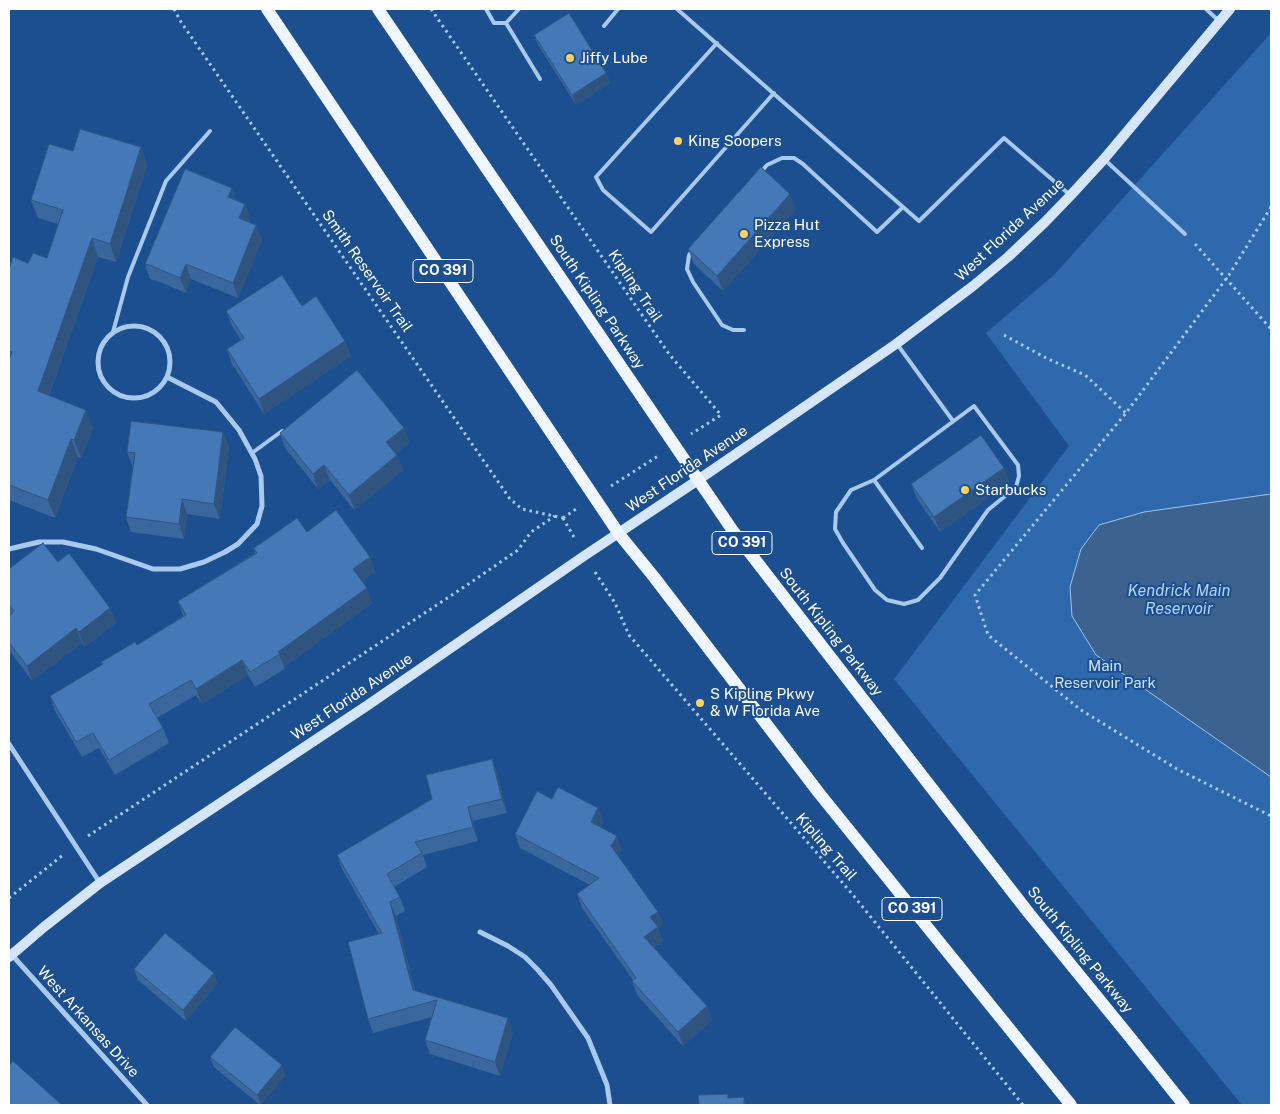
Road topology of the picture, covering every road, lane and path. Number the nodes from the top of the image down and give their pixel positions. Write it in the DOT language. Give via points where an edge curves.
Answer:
graph roads {
  1 [pos="174,9"];
  2 [pos="266,9"];
  3 [pos="378,9"];
  4 [pos="431,9"];
  5 [pos="486,9"];
  6 [pos="519,9"];
  7 [pos="618,9"];
  8 [pos="677,9"];
  9 [pos="1206,9"];
  10 [pos="1230,9"];
  11 [pos="1220,21"];
  12 [pos="506,23"];
  13 [pos="604,26"];
  14 [pos="716,43"];
  15 [pos="540,79"];
  16 [pos="774,93"];
  17 [pos="210,131"];
  18 [pos="1104,159"];
  19 [pos="761,172"];
  20 [pos="1071,195"];
  21 [pos="903,207"];
  22 [pos="1271,207"];
  23 [pos="1185,234"];
  24 [pos="695,247"];
  25 [pos="1226,278"];
  26 [pos="1271,329"];
  27 [pos="744,330"];
  28 [pos="113,332"];
  29 [pos="1004,335"];
  30 [pos="896,344"];
  31 [pos="168,377"];
  32 [pos="1126,412"];
  33 [pos="953,421"];
  34 [pos="290,426"];
  35 [pos="674,445"];
  36 [pos="252,453"];
  37 [pos="698,480"];
  38 [pos="874,480"];
  39 [pos="594,497"];
  40 [pos="554,516"];
  41 [pos="563,518"];
  42 [pos="618,534"];
  43 [pos="922,548"];
  44 [pos="9,549"];
  45 [pos="615,603"];
  46 [pos="9,744"];
  47 [pos="1271,816"];
  48 [pos="75,845"];
  49 [pos="100,883"];
  50 [pos="9,898"];
  51 [pos="480,932"];
  52 [pos="10,956"];
  53 [pos="147,1105"];
  54 [pos="610,1105"];
  55 [pos="1023,1105"];
  56 [pos="1070,1105"];
  57 [pos="1184,1105"];
  1 -- 40 [label="path, Smith Reservoir Trail" via="510,499 522,509"];
  2 -- 39 [label="main road, CO 391"];
  3 -- 35 [label="main road, South Kipling Parkway / CO 391"];
  4 -- 35 [label="path, Kipling Trail" via="668,354 721,415"];
  5 -- 12 [label="lane" via="494,23"];
  6 -- 12 [label="lane"];
  7 -- 13 [label="lane"];
  8 -- 14 [label="lane"];
  9 -- 11 [label="lane"];
  10 -- 11 [label="street, West Florida Avenue"];
  11 -- 18 [label="street, West Florida Avenue"];
  12 -- 15 [label="lane"];
  14 -- 16 [label="lane"];
  14 -- 16 [label="lane" via="596,177 603,190 651,232"];
  16 -- 21 [label="lane"];
  17 -- 28 [label="lane" via="166,181 128,277"];
  18 -- 20 [label="street, West Florida Avenue"];
  18 -- 23 [label="lane"];
  19 -- 21 [label="lane" via="767,164 782,158 794,158 877,232"];
  20 -- 21 [label="lane" via="1004,138 919,221"];
  20 -- 30 [label="street, West Florida Avenue" via="973,286"];
  22 -- 25 [label="path"];
  23 -- 25 [label="path"];
  24 -- 27 [label="lane" via="688,255 687,269 693,282 722,325"];
  25 -- 26 [label="path"];
  25 -- 32 [label="path"];
  28 -- 31 [label="street" via="136,325 157,334 170,353"];
  28 -- 31 [label="street" via="104,340 97,363 100,376 115,394 139,399 151,394"];
  29 -- 32 [label="path" via="1085,375"];
  30 -- 33 [label="lane"];
  30 -- 37 [label="street, West Florida Avenue"];
  31 -- 36 [label="street" via="216,402 239,430"];
  32 -- 47 [label="path" via="975,595 988,635 1081,710 1177,769"];
  33 -- 38 [label="lane"];
  33 -- 38 [label="lane" via="974,406 1018,465 1020,476 1016,487 988,510 940,578 918,600 904,604 888,600 875,590 836,529 836,512 851,490"];
  34 -- 36 [label="lane"];
  35 -- 37 [label="main road, South Kipling Parkway / CO 391"];
  35 -- 39 [label="path, Kipling Trail"];
  36 -- 44 [label="street" via="261,476 262,506 257,524 238,544 204,562 180,568 153,569 96,549 63,542 39,542"];
  37 -- 42 [label="street, West Florida Avenue"];
  37 -- 57 [label="main road, South Kipling Parkway / CO 391" via="733,531 900,748"];
  38 -- 43 [label="lane"];
  39 -- 41 [label="path, Kipling Trail"];
  39 -- 42 [label="main road, CO 391"];
  40 -- 41 [label="path, Smith Reservoir Trail"];
  40 -- 48 [label="path" via="531,532 518,550 470,583"];
  42 -- 49 [label="street, West Florida Avenue"];
  42 -- 56 [label="main road, CO 391" via="819,792"];
  45 -- 55 [label="path, Kipling Trail" via="629,635 854,896"];
  46 -- 48 [label="street"];
  48 -- 49 [label="street"];
  48 -- 50 [label="path"];
  49 -- 52 [label="street, West Florida Avenue"];
  51 -- 54 [label="street" via="525,957 551,985 588,1038 607,1085"];
  52 -- 53 [label="street, West Arkansas Drive"];
}
